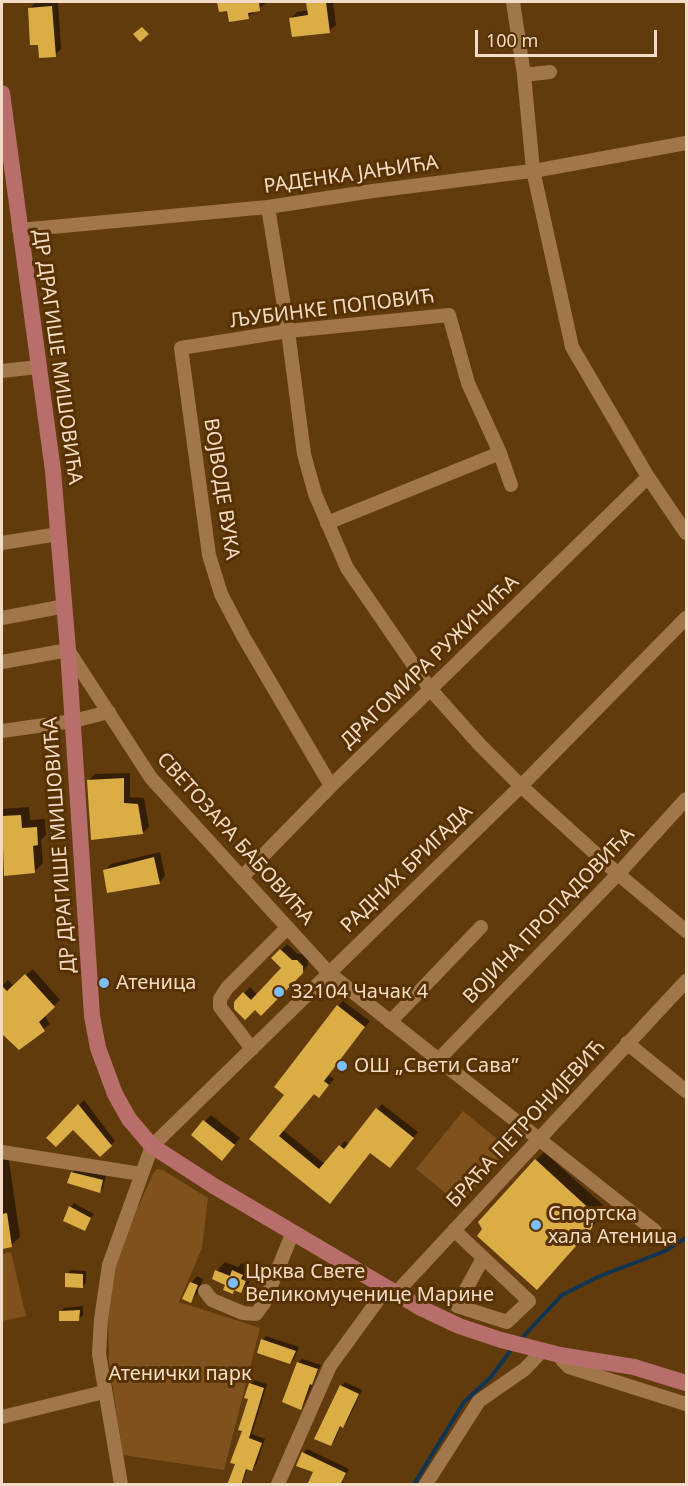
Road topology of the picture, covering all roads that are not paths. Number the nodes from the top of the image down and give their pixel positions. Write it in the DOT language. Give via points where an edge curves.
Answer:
graph roads {
  1 [pos="513,2"];
  2 [pos="550,72"];
  3 [pos="524,75"];
  4 [pos="2,93"];
  5 [pos="687,143"];
  6 [pos="533,170"];
  7 [pos="268,207"];
  8 [pos="19,231"];
  9 [pos="288,331"];
  10 [pos="182,348"];
  11 [pos="38,367"];
  12 [pos="2,372"];
  13 [pos="500,453"];
  14 [pos="648,477"];
  15 [pos="511,485"];
  16 [pos="327,523"];
  17 [pos="687,533"];
  18 [pos="58,534"];
  19 [pos="2,543"];
  20 [pos="64,606"];
  21 [pos="2,618"];
  22 [pos="687,618"];
  23 [pos="68,650"];
  24 [pos="2,662"];
  25 [pos="430,689"];
  26 [pos="109,712"];
  27 [pos="74,721"];
  28 [pos="2,731"];
  29 [pos="331,786"];
  30 [pos="521,786"];
  31 [pos="687,799"];
  32 [pos="618,874"];
  33 [pos="242,877"];
  34 [pos="480,927"];
  35 [pos="287,928"];
  36 [pos="687,932"];
  37 [pos="329,973"];
  38 [pos="687,981"];
  39 [pos="390,1022"];
  40 [pos="627,1043"];
  41 [pos="252,1049"];
  42 [pos="439,1059"];
  43 [pos="687,1091"];
  44 [pos="538,1139"];
  45 [pos="152,1146"];
  46 [pos="2,1152"];
  47 [pos="141,1174"];
  48 [pos="454,1230"];
  49 [pos="655,1231"];
  50 [pos="293,1232"];
  51 [pos="483,1258"];
  52 [pos="205,1291"];
  53 [pos="390,1292"];
  54 [pos="538,1350"];
  55 [pos="560,1355"];
  56 [pos="687,1383"];
  57 [pos="104,1392"];
  58 [pos="687,1404"];
  59 [pos="2,1416"];
  60 [pos="121,1485"];
  61 [pos="278,1485"];
  62 [pos="426,1485"];
  1 -- 3 [label="street"];
  2 -- 3 [label="street"];
  3 -- 6 [label="street"];
  4 -- 8 [label="main road, ДР ДРАГИШЕ МИШОВИЋА"];
  5 -- 6 [label="street, РАДЕНКА ЈАЊИЋА"];
  6 -- 7 [label="street, РАДЕНКА ЈАЊИЋА"];
  6 -- 14 [label="street" via="572,347"];
  7 -- 8 [label="street, РАДЕНКА ЈАЊИЋА"];
  7 -- 9 [label="street"];
  8 -- 11 [label="main road, ДР ДРАГИШЕ МИШОВИЋА"];
  9 -- 10 [label="street, ЉУБИНКЕ ПОПОВИЋ"];
  9 -- 13 [label="street, ЉУБИНКЕ ПОПОВИЋ" via="449,315 468,383"];
  9 -- 16 [label="street" via="304,454"];
  10 -- 29 [label="street, ВОЈВОДЕ ВУКА" via="209,555 221,594"];
  11 -- 12 [label="street"];
  11 -- 18 [label="main road, ДР ДРАГИШЕ МИШОВИЋА"];
  13 -- 15 [label="street, ЉУБИНКЕ ПОПОВИЋ"];
  13 -- 16 [label="street"];
  14 -- 17 [label="street"];
  14 -- 25 [label="street, ДРАГОМИРА РУЖИЧИЋА"];
  16 -- 25 [label="street" via="347,568"];
  18 -- 19 [label="street"];
  18 -- 20 [label="main road, ДР ДРАГИШЕ МИШОВИЋА"];
  20 -- 21 [label="street"];
  20 -- 23 [label="main road, ДР ДРАГИШЕ МИШОВИЋА"];
  22 -- 30 [label="street, РАДНИХ БРИГАДА"];
  23 -- 24 [label="street"];
  23 -- 26 [label="street, СВЕТОЗАРА БАБОВИЋА"];
  23 -- 27 [label="main road, ДР ДРАГИШЕ МИШОВИЋА"];
  25 -- 29 [label="street, ДРАГОМИРА РУЖИЧИЋА"];
  25 -- 30 [label="street"];
  26 -- 27 [label="street"];
  26 -- 33 [label="street, СВЕТОЗАРА БАБОВИЋА" via="151,778"];
  27 -- 28 [label="street"];
  27 -- 45 [label="main road, ДР ДРАГИШЕ МИШОВИЋА" via="95,1035 115,1094 129,1119"];
  29 -- 33 [label="street, ДРАГОМИРА РУЖИЧИЋА"];
  30 -- 32 [label="street"];
  30 -- 37 [label="street, РАДНИХ БРИГАДА"];
  31 -- 32 [label="street, ВОЈИНА ПРОПАДОВИЋА"];
  32 -- 36 [label="street"];
  32 -- 42 [label="street, ВОЈИНА ПРОПАДОВИЋА"];
  33 -- 35 [label="street, СВЕТОЗАРА БАБОВИЋА"];
  34 -- 39 [label="street"];
  35 -- 37 [label="street, СВЕТОЗАРА БАБОВИЋА"];
  35 -- 41 [label="street" via="220,999 220,1007"];
  37 -- 39 [label="street, СВЕТОЗАРА БАБОВИЋА"];
  37 -- 41 [label="street, РАДНИХ БРИГАДА"];
  38 -- 40 [label="street, БРАЋА ПЕТРОНИЈЕВИЋ"];
  39 -- 42 [label="street, СВЕТОЗАРА БАБОВИЋА"];
  40 -- 43 [label="street"];
  40 -- 44 [label="street, БРАЋА ПЕТРОНИЈЕВИЋ"];
  41 -- 45 [label="street, РАДНИХ БРИГАДА"];
  42 -- 44 [label="street, СВЕТОЗАРА БАБОВИЋА"];
  44 -- 48 [label="street, БРАЋА ПЕТРОНИЈЕВИЋ"];
  44 -- 49 [label="street, СВЕТОЗАРА БАБОВИЋА"];
  45 -- 47 [label="street"];
  45 -- 50 [label="main road, ДР ДРАГИШЕ МИШОВИЋА"];
  46 -- 47 [label="street"];
  47 -- 57 [label="street" via="112,1255 104,1291 99,1354"];
  48 -- 51 [label="street"];
  48 -- 53 [label="street, БРАЋА ПЕТРОНИЈЕВИЋ"];
  50 -- 52 [label="street" via="256,1314 212,1300"];
  50 -- 53 [label="main road, ДР ДРАГИШЕ МИШОВИЋА"];
  51 -- 51 [label="street" via="529,1301 507,1322 457,1306"];
  53 -- 54 [label="main road, ДР ДРАГИШЕ МИШОВИЋА" via="459,1326"];
  53 -- 61 [label="street, БРАЋА ПЕТРОНИЈЕВИЋ" via="330,1366"];
  54 -- 55 [label="main road, ДР ДРАГИШЕ МИШОВИЋА"];
  54 -- 62 [label="street" via="525,1369 479,1401"];
  55 -- 56 [label="main road, ДР ДРАГИШЕ МИШОВИЋА" via="634,1367"];
  55 -- 58 [label="street" via="569,1367"];
  57 -- 59 [label="street"];
  57 -- 60 [label="street"];
}
